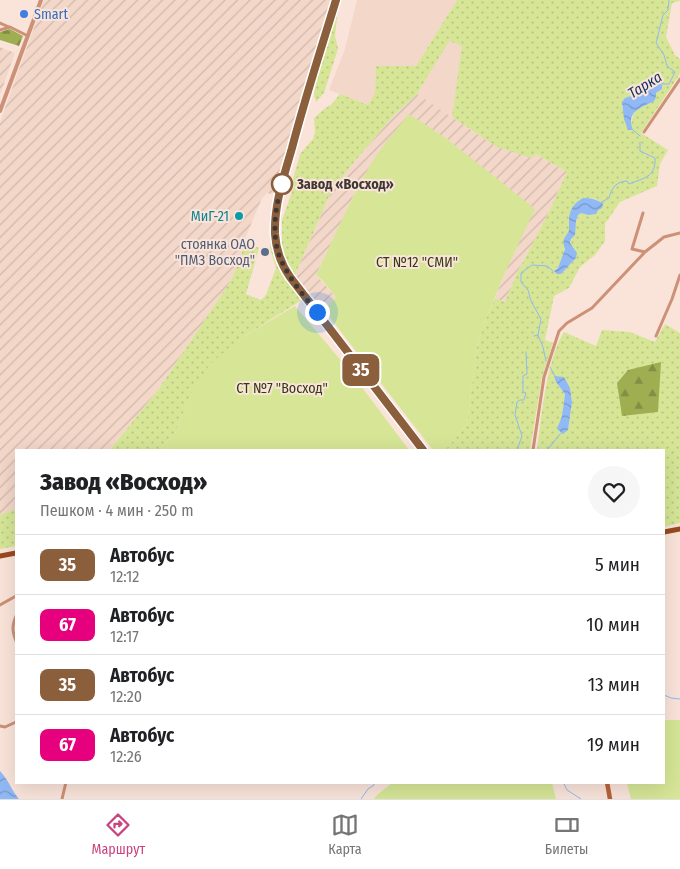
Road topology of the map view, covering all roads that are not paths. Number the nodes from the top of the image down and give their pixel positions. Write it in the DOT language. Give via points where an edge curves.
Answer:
graph roads {
  1 [pos="41,0"];
  2 [pos="336,0"];
  3 [pos="0,22"];
  4 [pos="10,27"];
  5 [pos="0,30"];
  6 [pos="28,36"];
  7 [pos="680,79"];
  8 [pos="0,111"];
  9 [pos="644,132"];
  10 [pos="643,213"];
  11 [pos="680,233"];
  12 [pos="644,252"];
  13 [pos="680,275"];
  14 [pos="656,336"];
  15 [pos="422,449"];
  16 [pos="533,449"];
  17 [pos="680,529"];
  18 [pos="665,532"];
  19 [pos="15,553"];
  20 [pos="0,556"];
  21 [pos="15,597"];
  22 [pos="0,605"];
  23 [pos="15,619"];
  24 [pos="15,638"];
  25 [pos="15,722"];
  26 [pos="0,726"];
  27 [pos="66,784"];
  28 [pos="607,784"];
  29 [pos="62,799"];
  30 [pos="610,799"];
  1 -- 6 [label="street"];
  2 -- 15 [label="main road" via="278,200 275,222 277,248 290,277"];
  3 -- 4 [label="street"];
  4 -- 5 [label="street"];
  4 -- 6 [label="street"];
  6 -- 8 [label="street"];
  7 -- 9 [label="street"];
  10 -- 12 [label="street" via="632,249"];
  11 -- 12 [label="street" via="664,237"];
  12 -- 16 [label="street" via="592,308 567,323 559,332 544,376"];
  13 -- 14 [label="street"];
  17 -- 18 [label="main road"];
  19 -- 20 [label="main road"];
  21 -- 22 [label="street"];
  23 -- 24 [label="street" via="12,627"];
  25 -- 26 [label="street"];
  27 -- 29 [label="street"];
  28 -- 30 [label="main road"];
}
